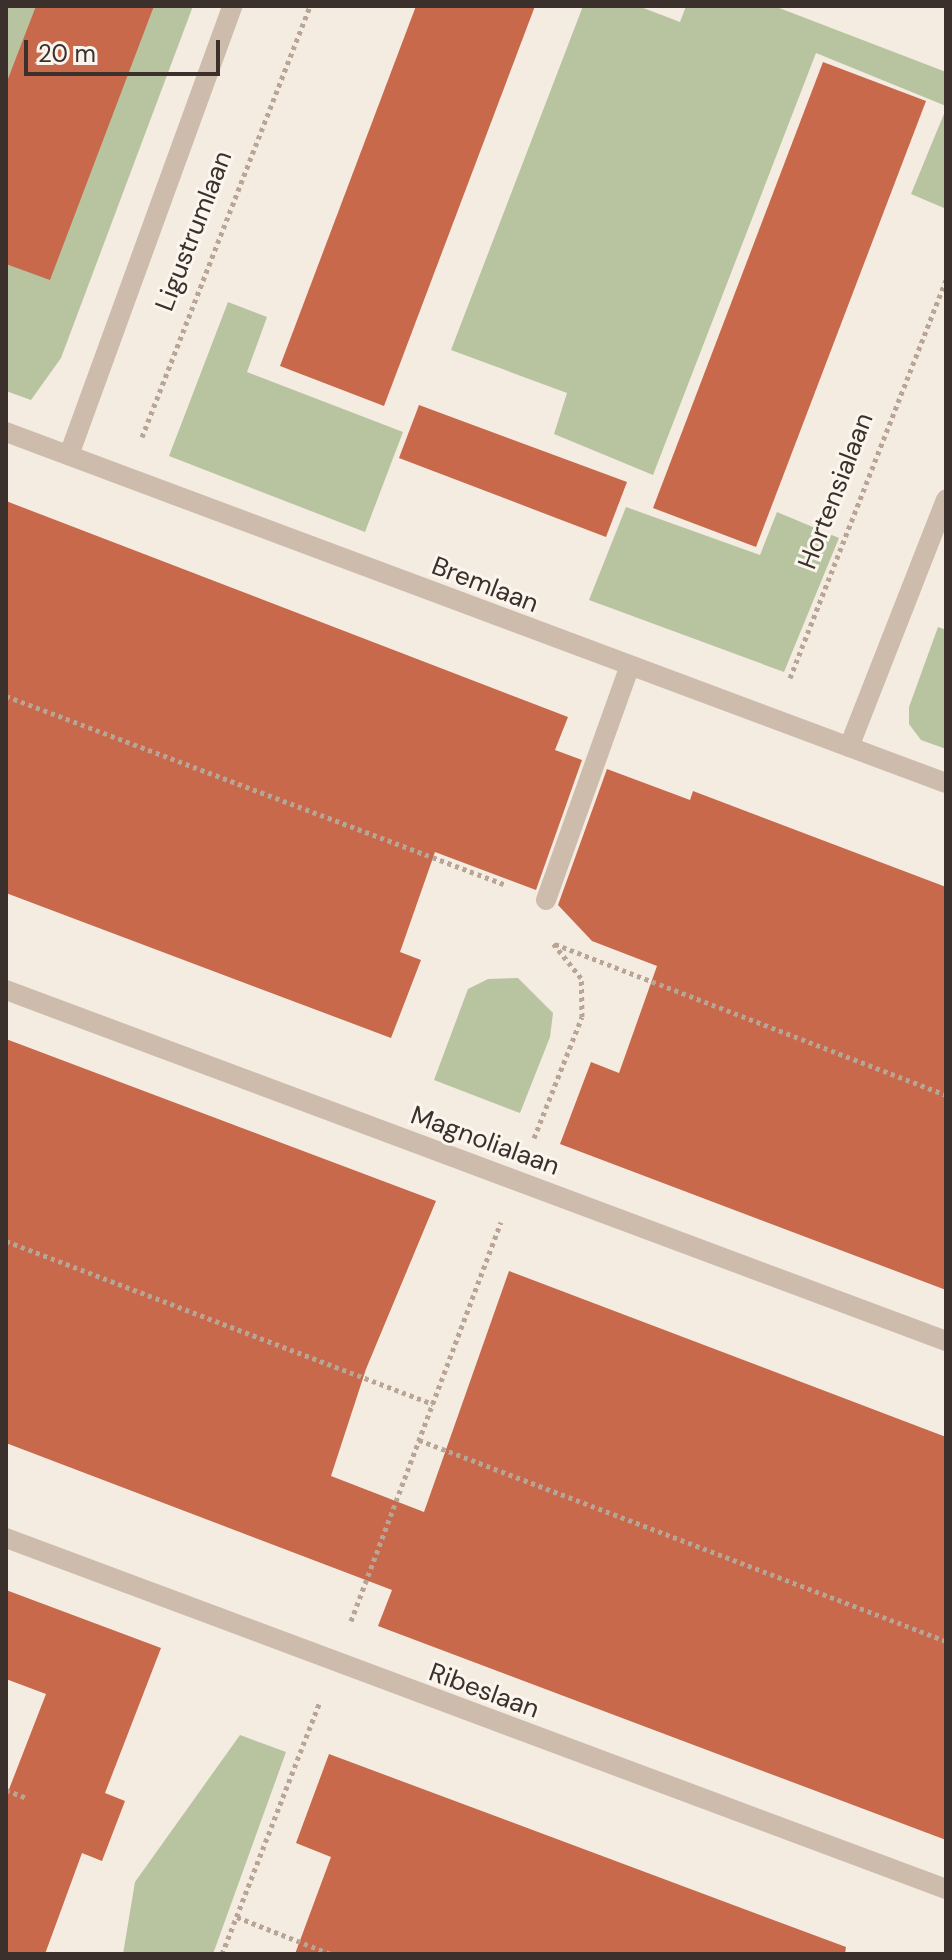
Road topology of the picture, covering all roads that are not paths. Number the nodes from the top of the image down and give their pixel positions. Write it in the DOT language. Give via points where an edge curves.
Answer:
graph roads {
  1 [pos="232,6"];
  2 [pos="6,432"];
  3 [pos="69,455"];
  4 [pos="946,499"];
  5 [pos="629,668"];
  6 [pos="849,747"];
  7 [pos="946,783"];
  8 [pos="546,900"];
  9 [pos="6,990"];
  10 [pos="946,1341"];
  11 [pos="6,1538"];
  12 [pos="946,1889"];
  1 -- 3 [label="street, Ligustrumlaan"];
  2 -- 3 [label="street, Bremlaan"];
  3 -- 5 [label="street, Bremlaan"];
  4 -- 6 [label="street"];
  5 -- 6 [label="street, Bremlaan"];
  5 -- 8 [label="street"];
  6 -- 7 [label="street, Bremlaan"];
  9 -- 10 [label="street, Magnolialaan"];
  11 -- 12 [label="street, Ribeslaan"];
}
